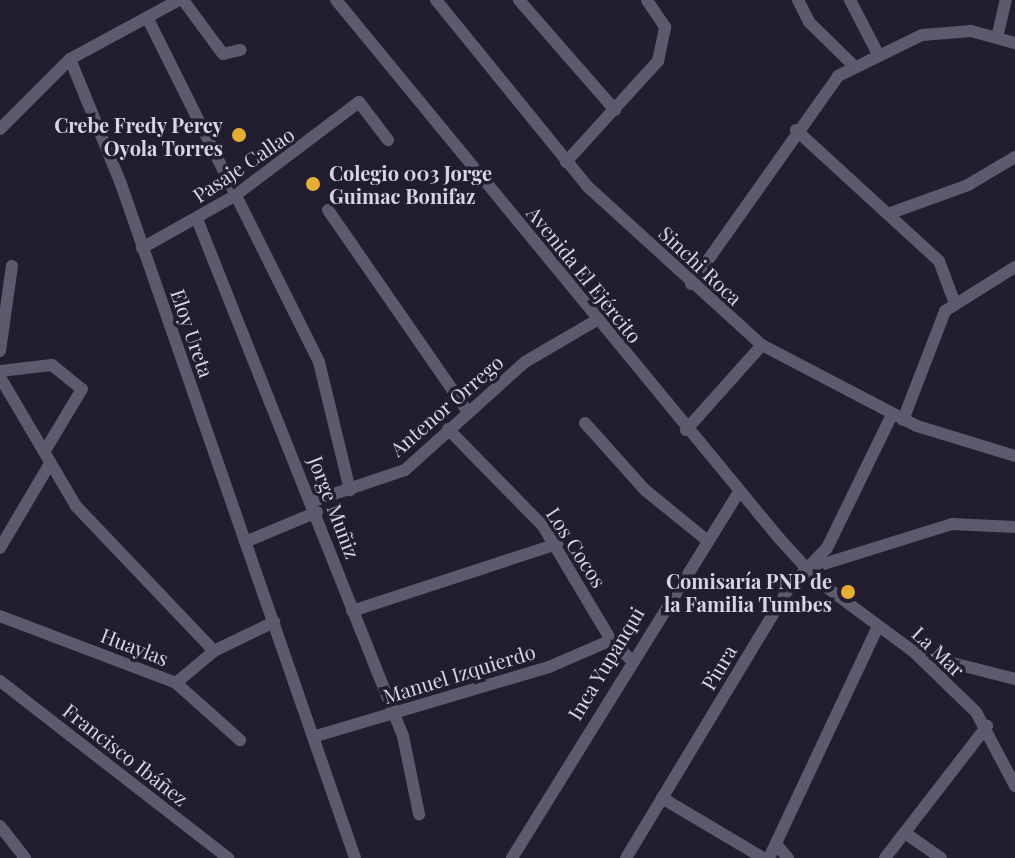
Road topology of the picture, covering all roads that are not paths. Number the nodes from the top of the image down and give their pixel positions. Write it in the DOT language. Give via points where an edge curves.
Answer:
graph roads {
  1 [pos="181,0"];
  2 [pos="336,0"];
  3 [pos="436,0"];
  4 [pos="647,0"];
  5 [pos="798,0"];
  6 [pos="850,0"];
  7 [pos="1006,0"];
  8 [pos="522,1"];
  9 [pos="147,17"];
  10 [pos="997,38"];
  11 [pos="1015,43"];
  12 [pos="241,50"];
  13 [pos="877,52"];
  14 [pos="70,59"];
  15 [pos="854,66"];
  16 [pos="615,110"];
  17 [pos="0,129"];
  18 [pos="796,130"];
  19 [pos="388,140"];
  20 [pos="1015,157"];
  21 [pos="566,162"];
  22 [pos="233,197"];
  23 [pos="328,210"];
  24 [pos="888,214"];
  25 [pos="197,219"];
  26 [pos="142,248"];
  27 [pos="12,266"];
  28 [pos="1015,267"];
  29 [pos="691,284"];
  30 [pos="954,301"];
  31 [pos="597,320"];
  32 [pos="762,345"];
  33 [pos="0,351"];
  34 [pos="0,371"];
  35 [pos="0,377"];
  36 [pos="467,411"];
  37 [pos="898,417"];
  38 [pos="585,423"];
  39 [pos="448,429"];
  40 [pos="686,430"];
  41 [pos="46,449"];
  42 [pos="1015,456"];
  43 [pos="49,465"];
  44 [pos="350,490"];
  45 [pos="738,493"];
  46 [pos="315,506"];
  47 [pos="1015,527"];
  48 [pos="704,538"];
  49 [pos="245,542"];
  50 [pos="557,544"];
  51 [pos="0,548"];
  52 [pos="808,570"];
  53 [pos="352,611"];
  54 [pos="0,616"];
  55 [pos="274,622"];
  56 [pos="878,626"];
  57 [pos="611,640"];
  58 [pos="214,651"];
  59 [pos="914,652"];
  60 [pos="630,659"];
  61 [pos="1015,679"];
  62 [pos="0,681"];
  63 [pos="176,683"];
  64 [pos="393,713"];
  65 [pos="987,726"];
  66 [pos="316,736"];
  67 [pos="240,740"];
  68 [pos="1015,786"];
  69 [pos="662,798"];
  70 [pos="419,814"];
  71 [pos="0,826"];
  72 [pos="908,835"];
  73 [pos="777,845"];
  74 [pos="25,858"];
  75 [pos="228,858"];
  76 [pos="355,858"];
  77 [pos="512,858"];
  78 [pos="626,858"];
  79 [pos="763,858"];
  80 [pos="769,858"];
  81 [pos="788,858"];
  82 [pos="885,858"];
  83 [pos="941,858"];
  1 -- 9 [label="street"];
  1 -- 12 [label="street" via="223,54"];
  2 -- 31 [label="street, Avenida El Ejército"];
  3 -- 21 [label="street, Sinchi Roca"];
  4 -- 16 [label="street" via="665,27 664,46 651,73"];
  5 -- 15 [label="street" via="809,22"];
  6 -- 13 [label="street"];
  7 -- 10 [label="street"];
  8 -- 16 [label="street"];
  9 -- 14 [label="street"];
  9 -- 22 [label="street, Jorge Muñiz"];
  10 -- 11 [label="street"];
  10 -- 13 [label="street" via="951,31"];
  13 -- 15 [label="street"];
  14 -- 17 [label="street"];
  14 -- 26 [label="street, Eloy Ureta"];
  15 -- 18 [label="street" via="822,93"];
  16 -- 21 [label="street"];
  18 -- 24 [label="street"];
  18 -- 29 [label="street"];
  19 -- 22 [label="street, Pasaje Callao" via="359,102"];
  20 -- 24 [label="street" via="968,185"];
  21 -- 29 [label="street, Sinchi Roca"];
  22 -- 25 [label="street, Pasaje Callao"];
  22 -- 44 [label="street, Jorge Muñiz" via="319,362"];
  23 -- 36 [label="street"];
  24 -- 30 [label="street" via="939,261"];
  25 -- 26 [label="street, Pasaje Callao"];
  25 -- 46 [label="street, Jorge Muñiz"];
  26 -- 49 [label="street, Eloy Ureta"];
  27 -- 33 [label="street"];
  28 -- 30 [label="street"];
  29 -- 32 [label="street, Sinchi Roca"];
  30 -- 37 [label="street, Piura"];
  31 -- 36 [label="street, Antenor Orrego" via="525,362"];
  31 -- 40 [label="street, Avenida El Ejército"];
  32 -- 37 [label="street, Sinchi Roca"];
  32 -- 40 [label="street"];
  34 -- 41 [label="street" via="24,363 52,365 82,389"];
  35 -- 41 [label="street"];
  36 -- 39 [label="street, Antenor Orrego"];
  37 -- 42 [label="street, Sinchi Roca"];
  37 -- 52 [label="street, Piura" via="827,548"];
  38 -- 48 [label="street" via="645,490"];
  39 -- 44 [label="street, Antenor Orrego" via="405,470"];
  39 -- 50 [label="street, Los Cocos"];
  40 -- 45 [label="street, Avenida El Ejército"];
  41 -- 43 [label="street"];
  43 -- 51 [label="street"];
  43 -- 58 [label="street" via="105,539"];
  44 -- 46 [label="street, Antenor Orrego"];
  45 -- 48 [label="street, Inca Yupanqui"];
  45 -- 52 [label="street, Avenida El Ejército"];
  46 -- 49 [label="street, Antenor Orrego"];
  46 -- 53 [label="street, Jorge Muñiz"];
  47 -- 52 [label="street" via="970,523 923,530"];
  48 -- 60 [label="street, Inca Yupanqui"];
  49 -- 55 [label="street, Eloy Ureta"];
  50 -- 53 [label="street"];
  50 -- 57 [label="street, Los Cocos"];
  52 -- 56 [label="street, La Mar"];
  52 -- 69 [label="street, Piura" via="790,586"];
  53 -- 64 [label="street, Jorge Muñiz"];
  54 -- 63 [label="street, Huaylas"];
  55 -- 58 [label="street"];
  55 -- 66 [label="street, Eloy Ureta"];
  56 -- 59 [label="street, La Mar"];
  56 -- 73 [label="street"];
  57 -- 60 [label="street, Los Cocos"];
  57 -- 64 [label="street, Manuel Izquierdo" via="549,667"];
  58 -- 63 [label="street"];
  59 -- 61 [label="street"];
  59 -- 65 [label="street, La Mar"];
  60 -- 77 [label="street, Inca Yupanqui"];
  62 -- 75 [label="street, Francisco Ibáñez"];
  63 -- 67 [label="street, Huaylas"];
  64 -- 66 [label="street, Manuel Izquierdo"];
  64 -- 70 [label="street, Jorge Muñiz"];
  65 -- 68 [label="street, La Mar"];
  65 -- 72 [label="street"];
  66 -- 76 [label="street, Eloy Ureta"];
  69 -- 78 [label="street, Piura"];
  69 -- 79 [label="street"];
  71 -- 74 [label="street"];
  72 -- 82 [label="street"];
  72 -- 83 [label="street"];
  73 -- 80 [label="street"];
  73 -- 81 [label="street"];
}
